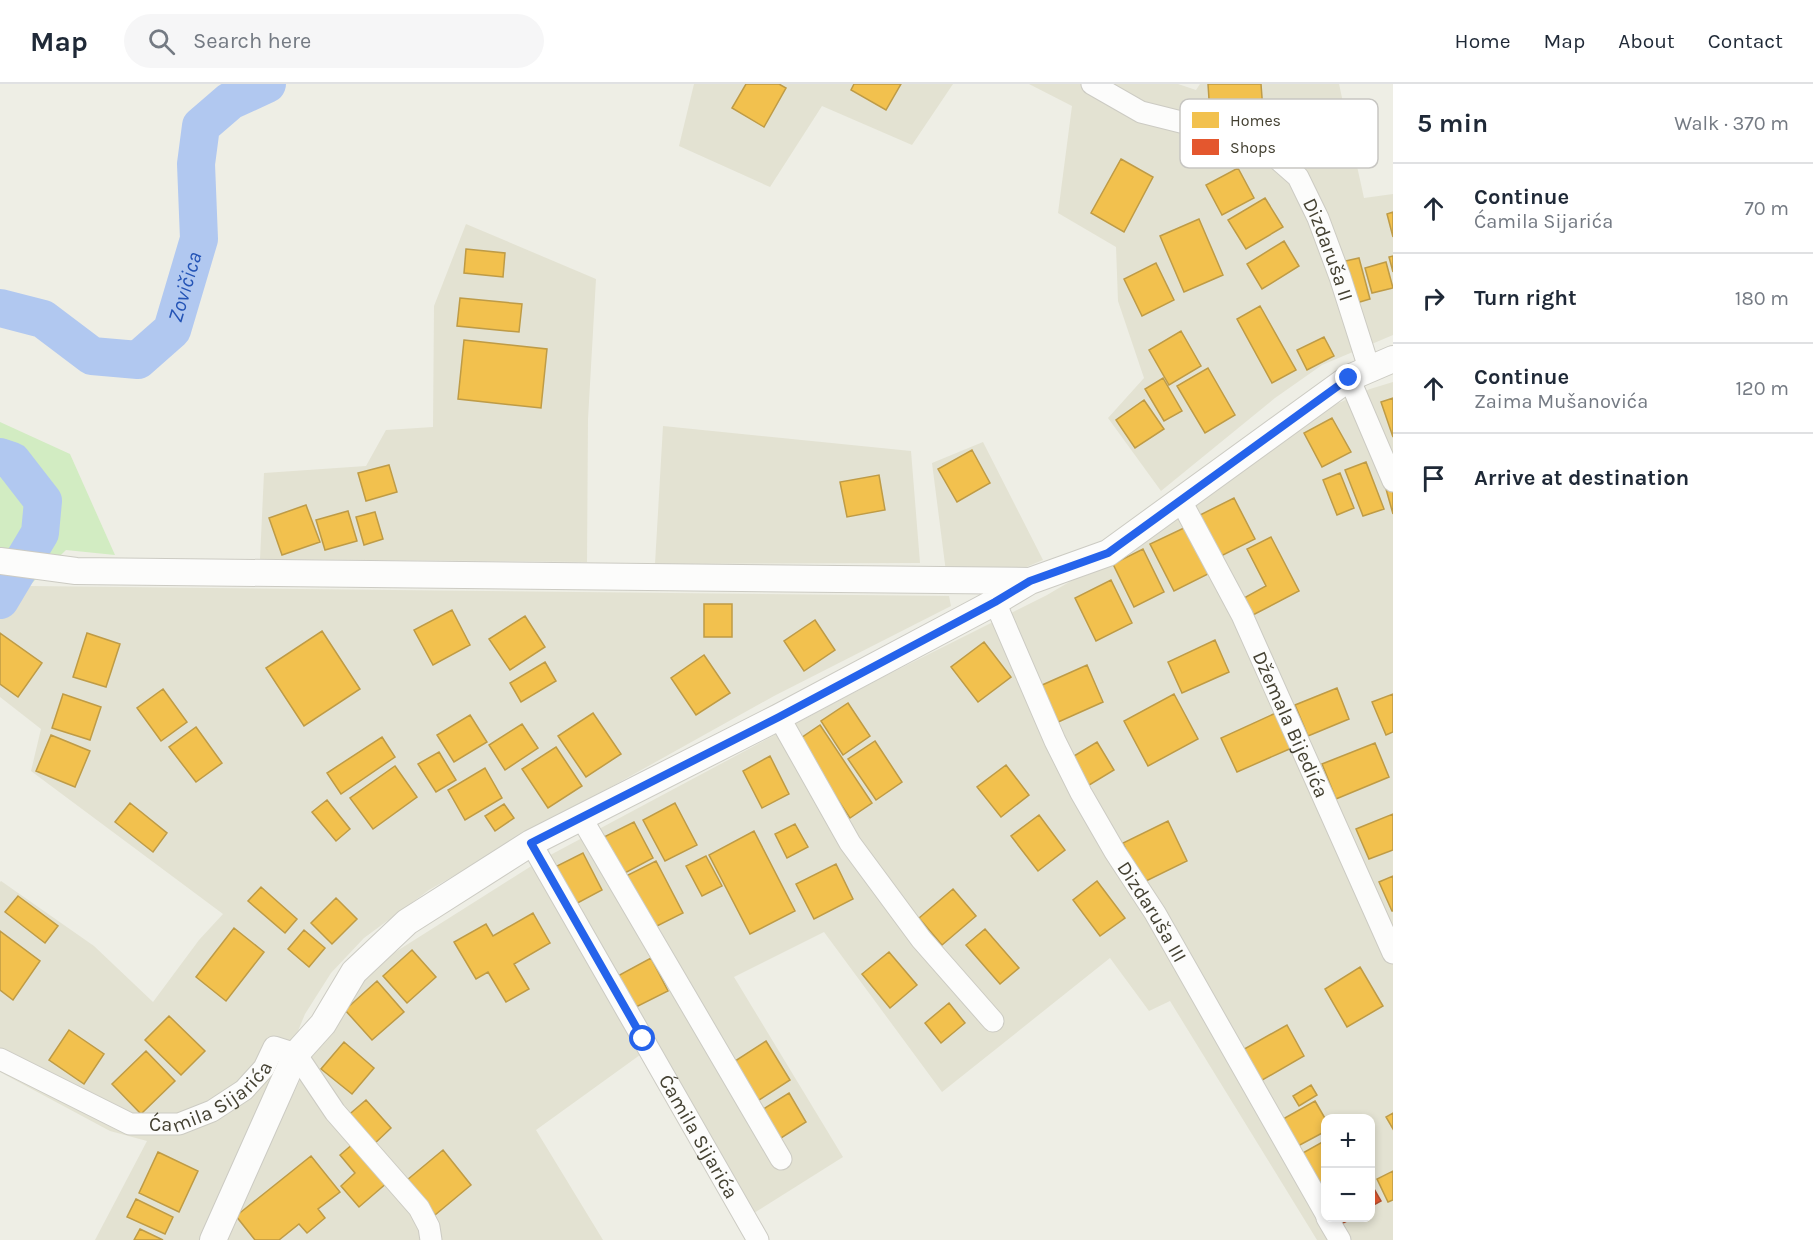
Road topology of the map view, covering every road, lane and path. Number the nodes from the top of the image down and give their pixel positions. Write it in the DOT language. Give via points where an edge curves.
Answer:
graph roads {
  1 [pos="1092,84"];
  2 [pos="1180,122"];
  3 [pos="1288,168"];
  4 [pos="1393,358"];
  5 [pos="1359,373"];
  6 [pos="1392,481"];
  7 [pos="1181,501"];
  8 [pos="0,561"];
  9 [pos="1030,581"];
  10 [pos="995,602"];
  11 [pos="779,717"];
  12 [pos="582,819"];
  13 [pos="531,843"];
  14 [pos="1393,953"];
  15 [pos="993,1021"];
  16 [pos="296,1054"];
  17 [pos="0,1059"];
  18 [pos="781,1159"];
  19 [pos="1321,1207"];
  20 [pos="1330,1222"];
  21 [pos="213,1240"];
  22 [pos="430,1240"];
  23 [pos="758,1240"];
  24 [pos="1340,1240"];
  1 -- 2 [label="street, Dizdaruša II" via="1142,112"];
  3 -- 5 [label="street, Dizdaruša II" via="1298,177 1318,218 1340,277"];
  4 -- 5 [label="street"];
  5 -- 6 [label="street, Dizdaruša II"];
  5 -- 7 [label="street"];
  7 -- 9 [label="street" via="1108,553"];
  7 -- 14 [label="street, Džemala Bijedića" via="1242,615"];
  8 -- 9 [label="street" via="76,571"];
  9 -- 10 [label="street"];
  10 -- 11 [label="street"];
  10 -- 19 [label="street, Dizdaruša III" via="1081,793 1155,913"];
  11 -- 12 [label="street"];
  11 -- 15 [label="street" via="850,843 921,939"];
  12 -- 13 [label="street"];
  12 -- 18 [label="street"];
  13 -- 16 [label="street" via="407,922 354,972 323,1024"];
  13 -- 23 [label="street, Ćamila Sijarića"];
  16 -- 17 [label="street, Ćamila Sijarića" via="274,1047 264,1068 244,1090 212,1111 178,1124 130,1124"];
  16 -- 21 [label="street"];
  16 -- 22 [label="street, Ćamila Sijarića" via="335,1112 419,1208 429,1227"];
  20 -- 24 [label="street, Dizdaruša III"];
}
